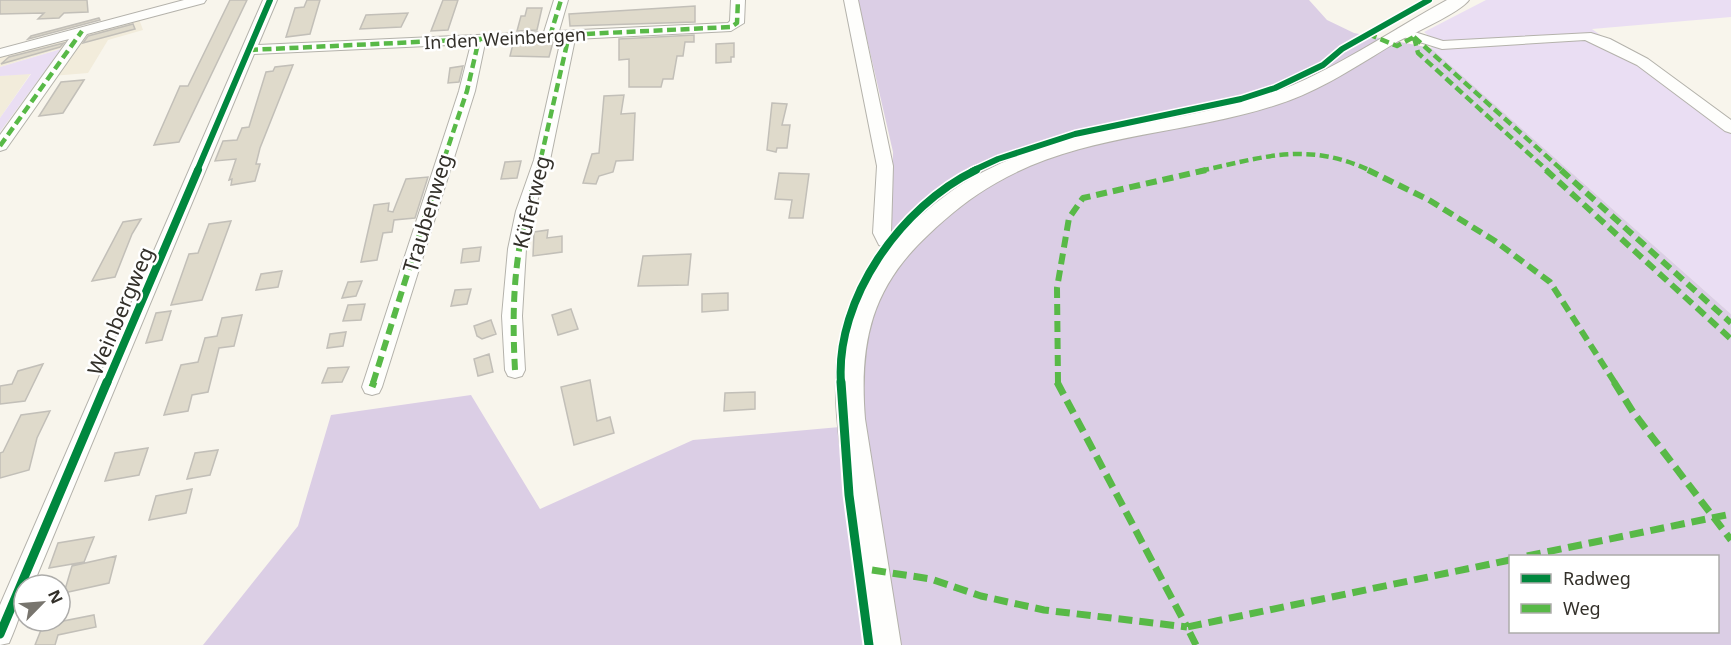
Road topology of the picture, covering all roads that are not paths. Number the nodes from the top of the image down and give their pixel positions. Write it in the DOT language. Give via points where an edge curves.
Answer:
graph roads {
  1 [pos="199,0"];
  2 [pos="270,0"];
  3 [pos="561,0"];
  4 [pos="738,0"];
  5 [pos="851,0"];
  6 [pos="1460,0"];
  7 [pos="82,31"];
  8 [pos="1402,32"];
  9 [pos="569,35"];
  10 [pos="550,36"];
  11 [pos="479,39"];
  12 [pos="249,50"];
  13 [pos="0,53"];
  14 [pos="1731,128"];
  15 [pos="0,146"];
  16 [pos="901,240"];
  17 [pos="515,370"];
  18 [pos="372,387"];
  19 [pos="0,634"];
  20 [pos="884,645"];
  1 -- 7 [label="street"];
  2 -- 12 [label="street, Weinbergweg"];
  3 -- 10 [label="street"];
  4 -- 9 [label="street, In den Weinbergen" via="737,23 731,27"];
  5 -- 16 [label="street" via="885,166 882,233 885,241"];
  6 -- 8 [label="main road"];
  7 -- 13 [label="street"];
  7 -- 15 [label="street"];
  8 -- 14 [label="street" via="1442,45 1586,36 1606,41 1628,51"];
  8 -- 16 [label="main road" via="1319,79 1271,100 1231,112 1101,137 1025,160 961,193"];
  9 -- 10 [label="street, In den Weinbergen"];
  9 -- 17 [label="street, Küferweg" via="542,160 518,242 512,316"];
  10 -- 11 [label="street, In den Weinbergen"];
  11 -- 12 [label="street, In den Weinbergen"];
  11 -- 18 [label="street, Traubenweg" via="467,91"];
  12 -- 19 [label="street, Weinbergweg"];
  16 -- 20 [label="main road" via="871,289 855,329 850,357 855,452"];
}
